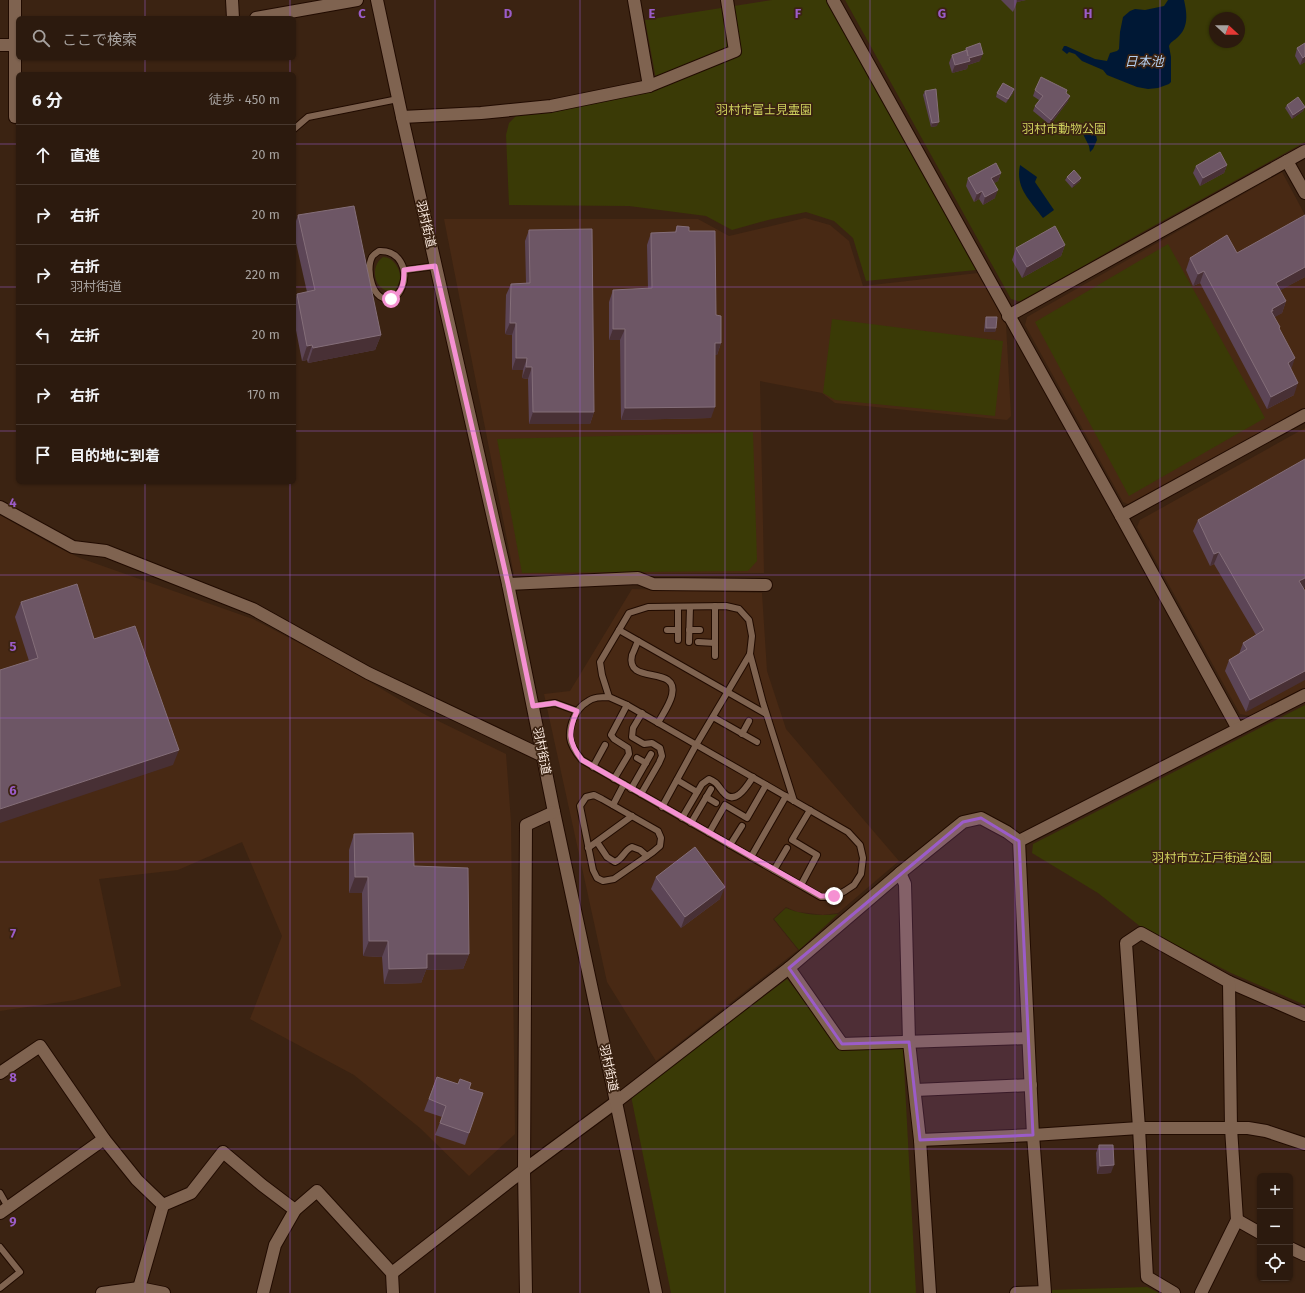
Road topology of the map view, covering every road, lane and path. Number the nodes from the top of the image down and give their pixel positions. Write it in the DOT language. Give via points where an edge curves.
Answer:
graph roads {
  1 [pos="15,0"];
  2 [pos="232,0"];
  3 [pos="357,0"];
  4 [pos="377,0"];
  5 [pos="634,0"];
  6 [pos="727,0"];
  7 [pos="833,0"];
  8 [pos="233,16"];
  9 [pos="267,16"];
  10 [pos="16,22"];
  11 [pos="0,45"];
  12 [pos="16,45"];
  13 [pos="17,60"];
  14 [pos="16,72"];
  15 [pos="16,81"];
  16 [pos="649,86"];
  17 [pos="398,99"];
  18 [pos="15,117"];
  19 [pos="402,118"];
  20 [pos="296,127"];
  21 [pos="1305,151"];
  22 [pos="1287,161"];
  23 [pos="1305,193"];
  24 [pos="435,266"];
  25 [pos="404,270"];
  26 [pos="1008,316"];
  27 [pos="1305,415"];
  28 [pos="0,507"];
  29 [pos="1121,516"];
  30 [pos="508,584"];
  31 [pos="766,585"];
  32 [pos="715,606"];
  33 [pos="678,607"];
  34 [pos="690,607"];
  35 [pos="619,630"];
  36 [pos="668,630"];
  37 [pos="678,630"];
  38 [pos="689,630"];
  39 [pos="700,630"];
  40 [pos="678,640"];
  41 [pos="638,641"];
  42 [pos="689,642"];
  43 [pos="698,642"];
  44 [pos="715,643"];
  45 [pos="750,654"];
  46 [pos="715,656"];
  47 [pos="728,692"];
  48 [pos="609,696"];
  49 [pos="1305,696"];
  50 [pos="627,705"];
  51 [pos="533,706"];
  52 [pos="577,711"];
  53 [pos="642,713"];
  54 [pos="766,714"];
  55 [pos="713,717"];
  56 [pos="749,721"];
  57 [pos="658,723"];
  58 [pos="1238,729"];
  59 [pos="742,734"];
  60 [pos="757,742"];
  61 [pos="696,744"];
  62 [pos="605,745"];
  63 [pos="651,754"];
  64 [pos="543,756"];
  65 [pos="637,758"];
  66 [pos="646,763"];
  67 [pos="593,767"];
  68 [pos="753,777"];
  69 [pos="614,779"];
  70 [pos="677,780"];
  71 [pos="624,784"];
  72 [pos="766,785"];
  73 [pos="631,789"];
  74 [pos="711,789"];
  75 [pos="697,792"];
  76 [pos="641,794"];
  77 [pos="786,796"];
  78 [pos="706,797"];
  79 [pos="794,801"];
  80 [pos="716,803"];
  81 [pos="613,805"];
  82 [pos="662,807"];
  83 [pos="810,810"];
  84 [pos="554,812"];
  85 [pos="632,816"];
  86 [pos="682,818"];
  87 [pos="692,823"];
  88 [pos="742,826"];
  89 [pos="709,833"];
  90 [pos="1020,841"];
  91 [pos="597,842"];
  92 [pos="730,845"];
  93 [pos="588,848"];
  94 [pos="787,848"];
  95 [pos="647,856"];
  96 [pos="751,857"];
  97 [pos="774,870"];
  98 [pos="900,873"];
  99 [pos="801,885"];
  100 [pos="789,968"];
  101 [pos="1229,982"];
  102 [pos="1305,1015"];
  103 [pos="1028,1038"];
  104 [pos="909,1042"];
  105 [pos="0,1073"];
  106 [pos="1031,1085"];
  107 [pos="915,1090"];
  108 [pos="616,1102"];
  109 [pos="1139,1128"];
  110 [pos="1231,1128"];
  111 [pos="1033,1135"];
  112 [pos="104,1139"];
  113 [pos="920,1140"];
  114 [pos="1305,1144"];
  115 [pos="524,1170"];
  116 [pos="0,1193"];
  117 [pos="163,1205"];
  118 [pos="4,1210"];
  119 [pos="295,1210"];
  120 [pos="1237,1220"];
  121 [pos="1257,1231"];
  122 [pos="0,1247"];
  123 [pos="1293,1249"];
  124 [pos="1305,1255"];
  125 [pos="392,1273"];
  126 [pos="0,1288"];
  127 [pos="139,1288"];
  128 [pos="102,1293"];
  129 [pos="164,1293"];
  130 [pos="263,1293"];
  131 [pos="393,1293"];
  132 [pos="526,1293"];
  133 [pos="656,1293"];
  134 [pos="930,1293"];
  135 [pos="1016,1293"];
  136 [pos="1174,1293"];
  137 [pos="1201,1293"];
  1 -- 10 [label="street"];
  2 -- 8 [label="street"];
  3 -- 9 [label="street"];
  4 -- 17 [label="street, 羽村街道"];
  5 -- 16 [label="street"];
  6 -- 16 [label="street" via="735,51"];
  7 -- 26 [label="street"];
  11 -- 12 [label="street"];
  13 -- 14 [label="street"];
  15 -- 18 [label="street"];
  16 -- 19 [label="street" via="551,106"];
  17 -- 19 [label="street, 羽村街道"];
  17 -- 20 [label="lane" via="308,117"];
  19 -- 24 [label="street, 羽村街道"];
  21 -- 22 [label="street"];
  22 -- 23 [label="street"];
  22 -- 26 [label="street"];
  24 -- 25 [label="lane"];
  24 -- 30 [label="street, 羽村街道"];
  25 -- 25 [label="lane" via="404,280 397,296 391,299 378,295 369,275 372,256 379,251 391,253"];
  26 -- 29 [label="street"];
  27 -- 29 [label="street"];
  28 -- 64 [label="street" via="73,547 106,551 254,609 368,672"];
  29 -- 58 [label="street"];
  30 -- 31 [label="street" via="638,578 653,584"];
  30 -- 51 [label="street, 羽村街道"];
  32 -- 34 [label="lane"];
  32 -- 44 [label="lane"];
  32 -- 45 [label="lane" via="739,609 749,620 752,636"];
  33 -- 34 [label="lane"];
  33 -- 35 [label="lane" via="648,607 629,613"];
  33 -- 37 [label="lane"];
  34 -- 38 [label="lane"];
  35 -- 41 [label="lane"];
  35 -- 48 [label="lane" via="600,662"];
  36 -- 37 [label="lane"];
  37 -- 40 [label="lane"];
  38 -- 39 [label="lane"];
  38 -- 42 [label="lane"];
  41 -- 47 [label="lane"];
  41 -- 57 [label="lane" via="632,657 633,666 643,674 658,675 672,684 671,699"];
  43 -- 44 [label="lane"];
  44 -- 46 [label="lane"];
  45 -- 47 [label="lane"];
  45 -- 54 [label="lane"];
  47 -- 54 [label="lane"];
  47 -- 55 [label="lane"];
  48 -- 50 [label="lane"];
  48 -- 52 [label="lane" via="587,702"];
  49 -- 58 [label="street"];
  50 -- 53 [label="lane"];
  50 -- 69 [label="lane" via="611,735 628,748 629,754"];
  51 -- 52 [label="lane" via="555,703"];
  51 -- 64 [label="street, 羽村街道"];
  52 -- 67 [label="lane" via="571,724 570,738 582,760"];
  53 -- 57 [label="lane"];
  53 -- 76 [label="lane" via="632,728 632,737 644,744 652,743 660,748 662,756"];
  54 -- 79 [label="lane"];
  55 -- 59 [label="lane"];
  55 -- 61 [label="lane"];
  56 -- 59 [label="lane"];
  57 -- 61 [label="lane"];
  58 -- 90 [label="street"];
  59 -- 60 [label="lane"];
  61 -- 68 [label="lane"];
  61 -- 70 [label="lane"];
  62 -- 67 [label="lane"];
  63 -- 66 [label="lane"];
  64 -- 84 [label="street, 羽村街道"];
  65 -- 66 [label="lane"];
  66 -- 73 [label="lane"];
  67 -- 69 [label="lane"];
  68 -- 72 [label="lane"];
  68 -- 75 [label="lane" via="738,796 723,793 718,784 710,779 702,784"];
  69 -- 71 [label="lane"];
  70 -- 75 [label="lane"];
  70 -- 82 [label="lane"];
  71 -- 73 [label="lane"];
  71 -- 81 [label="lane"];
  72 -- 77 [label="lane"];
  72 -- 89 [label="lane" via="747,818 725,805"];
  73 -- 76 [label="lane"];
  74 -- 78 [label="lane"];
  75 -- 86 [label="lane"];
  76 -- 82 [label="lane"];
  77 -- 79 [label="lane"];
  77 -- 96 [label="lane"];
  78 -- 80 [label="lane"];
  78 -- 87 [label="lane"];
  79 -- 83 [label="lane"];
  81 -- 85 [label="lane"];
  81 -- 93 [label="lane" via="594,795 586,796 580,806"];
  82 -- 86 [label="lane"];
  83 -- 99 [label="lane" via="792,840 817,855"];
  83 -- 99 [label="lane" via="848,832 860,845 863,858 861,874 854,885 834,896 821,896"];
  84 -- 108 [label="street, 羽村街道"];
  84 -- 115 [label="street" via="526,825"];
  85 -- 91 [label="lane"];
  85 -- 95 [label="lane" via="658,831 662,838 660,846"];
  86 -- 87 [label="lane"];
  87 -- 89 [label="lane"];
  88 -- 92 [label="lane"];
  89 -- 92 [label="lane"];
  90 -- 98 [label="street" via="981,818 963,822"];
  90 -- 103 [label="street"];
  91 -- 93 [label="lane"];
  91 -- 95 [label="lane" via="607,857 615,862 632,847"];
  92 -- 96 [label="lane"];
  93 -- 95 [label="lane" via="593,870 597,878 604,882 614,879"];
  94 -- 97 [label="lane"];
  96 -- 97 [label="lane"];
  97 -- 99 [label="lane"];
  98 -- 100 [label="street"];
  98 -- 104 [label="street" via="905,884"];
  100 -- 104 [label="street" via="842,1044"];
  100 -- 108 [label="street"];
  101 -- 102 [label="street"];
  101 -- 109 [label="street" via="1141,933 1126,943"];
  101 -- 110 [label="street"];
  103 -- 104 [label="street"];
  103 -- 106 [label="street"];
  104 -- 107 [label="street"];
  105 -- 112 [label="street" via="40,1046"];
  106 -- 107 [label="street"];
  106 -- 111 [label="street"];
  107 -- 113 [label="street"];
  108 -- 115 [label="street"];
  108 -- 133 [label="street, 羽村街道"];
  109 -- 110 [label="street"];
  109 -- 111 [label="street"];
  109 -- 136 [label="street" via="1147,1277"];
  110 -- 114 [label="street" via="1266,1131"];
  110 -- 120 [label="street"];
  111 -- 113 [label="street"];
  111 -- 135 [label="street" via="1045,1292"];
  112 -- 117 [label="street" via="137,1180"];
  112 -- 118 [label="street"];
  113 -- 134 [label="street"];
  115 -- 125 [label="street"];
  115 -- 132 [label="street"];
  116 -- 118 [label="lane"];
  117 -- 119 [label="street" via="191,1192 223,1152"];
  117 -- 127 [label="street"];
  119 -- 125 [label="street" via="317,1190"];
  119 -- 130 [label="street" via="275,1246"];
  120 -- 121 [label="street"];
  120 -- 137 [label="street"];
  122 -- 126 [label="lane" via="20,1272"];
  123 -- 124 [label="street"];
  125 -- 131 [label="street"];
  127 -- 128 [label="street"];
  127 -- 129 [label="street"];
}
